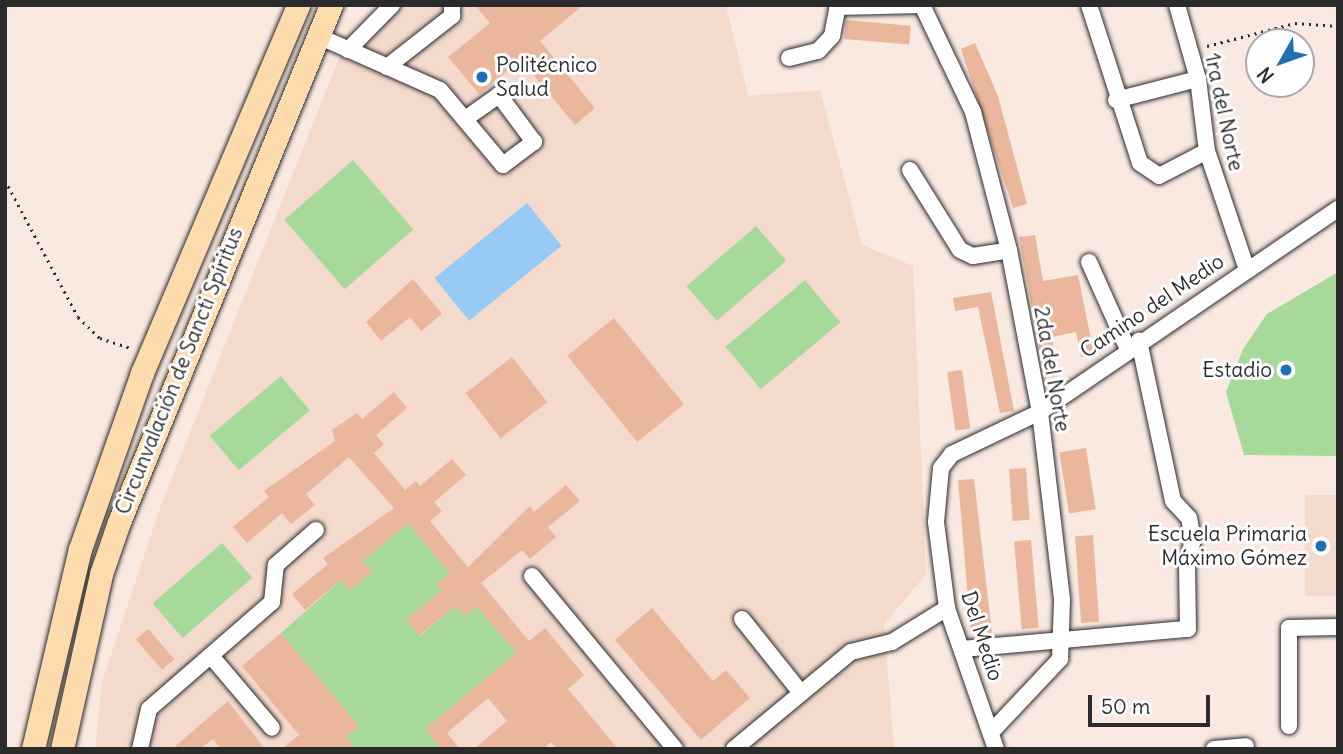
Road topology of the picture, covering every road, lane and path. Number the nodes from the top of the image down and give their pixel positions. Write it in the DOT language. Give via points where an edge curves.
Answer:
graph roads {
  1 [pos="331,5"];
  2 [pos="392,5"];
  3 [pos="452,5"];
  4 [pos="922,5"];
  5 [pos="1088,5"];
  6 [pos="1177,5"];
  7 [pos="838,6"];
  8 [pos="294,15"];
  9 [pos="1338,26"];
  10 [pos="318,36"];
  11 [pos="348,50"];
  12 [pos="1190,51"];
  13 [pos="789,58"];
  14 [pos="387,66"];
  15 [pos="1198,79"];
  16 [pos="1116,100"];
  17 [pos="465,119"];
  18 [pos="1207,151"];
  19 [pos="910,170"];
  20 [pos="5,180"];
  21 [pos="1338,209"];
  22 [pos="1009,250"];
  23 [pos="1089,262"];
  24 [pos="1246,267"];
  25 [pos="1133,345"];
  26 [pos="150,356"];
  27 [pos="1040,412"];
  28 [pos="952,454"];
  29 [pos="316,530"];
  30 [pos="532,576"];
  31 [pos="947,608"];
  32 [pos="742,619"];
  33 [pos="1338,627"];
  34 [pos="1064,641"];
  35 [pos="962,649"];
  36 [pos="211,656"];
  37 [pos="801,693"];
  38 [pos="1289,726"];
  39 [pos="272,728"];
  40 [pos="994,729"];
  41 [pos="1246,746"];
  42 [pos="33,749"];
  43 [pos="62,749"];
  44 [pos="140,749"];
  45 [pos="675,749"];
  46 [pos="734,749"];
  47 [pos="996,749"];
  48 [pos="1214,749"];
  1 -- 10 [label="highway, Circunvalación de Sancti Spíritus"];
  2 -- 11 [label="street"];
  3 -- 14 [label="street" via="452,16"];
  4 -- 7 [label="street"];
  4 -- 22 [label="street, 2da del Norte" via="973,112"];
  5 -- 16 [label="street"];
  6 -- 12 [label="street, 1ra del Norte"];
  7 -- 13 [label="street" via="832,36 818,51"];
  8 -- 10 [label="highway"];
  8 -- 26 [label="highway, Circunvalación de Sancti Spíritus"];
  9 -- 12 [label="path" via="1295,23"];
  10 -- 11 [label="street"];
  10 -- 43 [label="highway, Circunvalación de Sancti Spíritus" via="119,522 101,574"];
  11 -- 14 [label="street"];
  12 -- 15 [label="street, 1ra del Norte"];
  14 -- 17 [label="street" via="440,90"];
  15 -- 16 [label="street"];
  15 -- 18 [label="street, 1ra del Norte"];
  16 -- 18 [label="street" via="1149,173 1159,176"];
  17 -- 17 [label="street" via="503,165 534,142 499,95"];
  18 -- 24 [label="street, 1ra del Norte"];
  19 -- 22 [label="street" via="960,250 973,256"];
  20 -- 26 [label="path" via="78,317 100,338"];
  21 -- 24 [label="street, Camino del Medio"];
  22 -- 27 [label="street, 2da del Norte"];
  23 -- 25 [label="street"];
  24 -- 25 [label="street, Camino del Medio"];
  25 -- 27 [label="street, Camino del Medio"];
  25 -- 34 [label="street" via="1173,501 1189,518 1193,540 1187,565 1188,629"];
  26 -- 42 [label="highway, Circunvalación de Sancti Spíritus" via="80,549"];
  27 -- 28 [label="street, Camino del Medio"];
  27 -- 34 [label="street, 2da del Norte"];
  28 -- 31 [label="street, Del Medio" via="941,468 936,522"];
  29 -- 36 [label="street" via="276,565 272,602"];
  30 -- 45 [label="street"];
  31 -- 35 [label="street, Del Medio"];
  31 -- 37 [label="street" via="892,642 851,652"];
  32 -- 37 [label="street"];
  33 -- 38 [label="street" via="1289,628"];
  34 -- 35 [label="street"];
  34 -- 40 [label="street" via="1046,680"];
  35 -- 40 [label="street, Del Medio"];
  36 -- 39 [label="street"];
  36 -- 44 [label="street" via="149,709"];
  37 -- 46 [label="street"];
  40 -- 47 [label="street, Del Medio"];
  41 -- 48 [label="street"];
}
